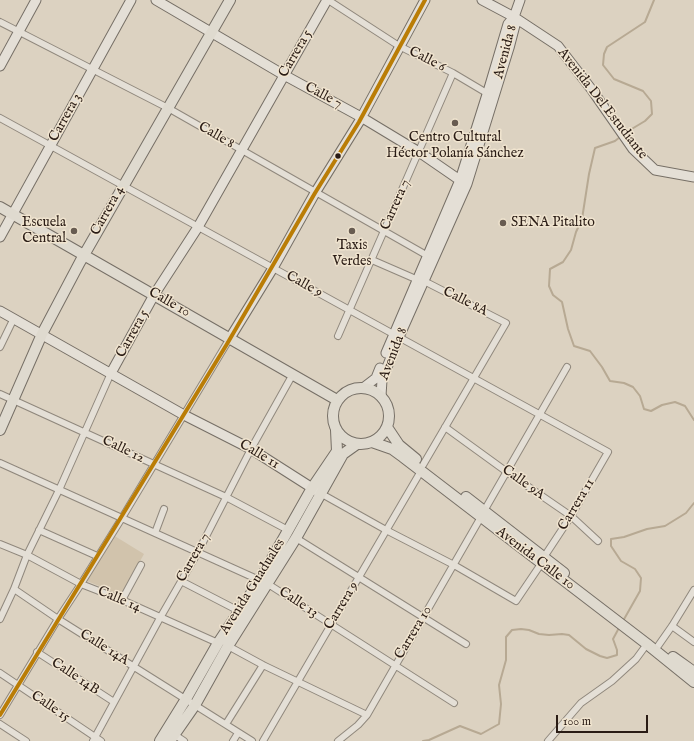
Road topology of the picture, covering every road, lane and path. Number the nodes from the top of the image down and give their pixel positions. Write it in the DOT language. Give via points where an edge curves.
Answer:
graph roads {
  1 [pos="36,0"];
  2 [pos="131,0"];
  3 [pos="156,0"];
  4 [pos="230,0"];
  5 [pos="327,0"];
  6 [pos="425,0"];
  7 [pos="482,0"];
  8 [pos="520,0"];
  9 [pos="514,17"];
  10 [pos="0,22"];
  11 [pos="20,31"];
  12 [pos="211,33"];
  13 [pos="399,46"];
  14 [pos="0,66"];
  15 [pos="93,70"];
  16 [pos="453,74"];
  17 [pos="284,75"];
  18 [pos="490,95"];
  19 [pos="168,108"];
  20 [pos="361,117"];
  21 [pos="0,118"];
  22 [pos="50,146"];
  23 [pos="241,150"];
  24 [pos="419,152"];
  25 [pos="694,177"];
  26 [pos="463,182"];
  27 [pos="123,185"];
  28 [pos="315,193"];
  29 [pos="0,207"];
  30 [pos="12,214"];
  31 [pos="198,226"];
  32 [pos="384,231"];
  33 [pos="0,236"];
  34 [pos="84,255"];
  35 [pos="428,256"];
  36 [pos="372,260"];
  37 [pos="273,268"];
  38 [pos="421,280"];
  39 [pos="154,295"];
  40 [pos="349,310"];
  41 [pos="0,311"];
  42 [pos="14,318"];
  43 [pos="506,323"];
  44 [pos="42,334"];
  45 [pos="396,335"];
  46 [pos="338,336"];
  47 [pos="230,338"];
  48 [pos="0,344"];
  49 [pos="568,367"];
  50 [pos="111,373"];
  51 [pos="293,374"];
  52 [pos="474,378"];
  53 [pos="363,388"];
  54 [pos="0,394"];
  55 [pos="381,396"];
  56 [pos="13,400"];
  57 [pos="337,400"];
  58 [pos="540,414"];
  59 [pos="184,415"];
  60 [pos="387,427"];
  61 [pos="446,427"];
  62 [pos="0,430"];
  63 [pos="336,430"];
  64 [pos="85,432"];
  65 [pos="372,442"];
  66 [pos="357,444"];
  67 [pos="251,450"];
  68 [pos="608,452"];
  69 [pos="0,463"];
  70 [pos="153,464"];
  71 [pos="422,468"];
  72 [pos="507,472"];
  73 [pos="59,490"];
  74 [pos="316,491"];
  75 [pos="226,497"];
  76 [pos="164,509"];
  77 [pos="483,514"];
  78 [pos="571,516"];
  79 [pos="122,518"];
  80 [pos="39,530"];
  81 [pos="288,530"];
  82 [pos="386,530"];
  83 [pos="155,533"];
  84 [pos="296,538"];
  85 [pos="598,541"];
  86 [pos="0,544"];
  87 [pos="198,552"];
  88 [pos="27,556"];
  89 [pos="98,556"];
  90 [pos="542,560"];
  91 [pos="141,565"];
  92 [pos="454,565"];
  93 [pos="359,577"];
  94 [pos="181,581"];
  95 [pos="264,582"];
  96 [pos="81,584"];
  97 [pos="14,589"];
  98 [pos="694,590"];
  99 [pos="122,600"];
  100 [pos="516,601"];
  101 [pos="239,611"];
  102 [pos="160,618"];
  103 [pos="423,618"];
  104 [pos="0,619"];
  105 [pos="58,619"];
  106 [pos="621,620"];
  107 [pos="331,624"];
  108 [pos="672,626"];
  109 [pos="694,642"];
  110 [pos="223,644"];
  111 [pos="466,644"];
  112 [pos="647,644"];
  113 [pos="658,646"];
  114 [pos="37,652"];
  115 [pos="263,665"];
  116 [pos="395,665"];
  117 [pos="134,666"];
  118 [pos="693,670"];
  119 [pos="0,673"];
  120 [pos="298,681"];
  121 [pos="694,682"];
  122 [pos="17,685"];
  123 [pos="186,699"];
  124 [pos="114,702"];
  125 [pos="454,703"];
  126 [pos="195,705"];
  127 [pos="0,715"];
  128 [pos="367,715"];
  129 [pos="0,724"];
  130 [pos="226,724"];
  131 [pos="238,733"];
  132 [pos="173,738"];
  133 [pos="94,739"];
  134 [pos="26,741"];
  135 [pos="101,741"];
  136 [pos="160,741"];
  137 [pos="184,741"];
  138 [pos="233,741"];
  139 [pos="252,741"];
  140 [pos="263,741"];
  141 [pos="338,741"];
  142 [pos="548,741"];
  1 -- 11 [label="main road"];
  2 -- 15 [label="main road, Carrera 3"];
  3 -- 12 [label="main road, Calle 7"];
  4 -- 12 [label="main road, Carrera 4"];
  5 -- 13 [label="street, Calle 6"];
  5 -- 17 [label="main road, Carrera 5"];
  6 -- 13 [label="main road"];
  7 -- 9 [label="main road, Avenida Del Estudiante"];
  8 -- 9 [label="main road"];
  9 -- 18 [label="main road, Avenida 8" via="515,25"];
  9 -- 25 [label="main road, Avenida Del Estudiante" via="558,46 618,129 655,170"];
  10 -- 11 [label="street, Calle 8"];
  11 -- 14 [label="main road"];
  11 -- 15 [label="street, Calle 8"];
  12 -- 17 [label="main road, Calle 7"];
  12 -- 19 [label="main road, Carrera 4"];
  13 -- 16 [label="street, Calle 6"];
  13 -- 20 [label="main road"];
  15 -- 19 [label="street, Calle 8"];
  15 -- 22 [label="main road, Carrera 3"];
  16 -- 18 [label="street, Calle 6"];
  16 -- 24 [label="street, Carrera 7"];
  17 -- 20 [label="main road, Calle 7"];
  17 -- 23 [label="main road, Carrera 5"];
  18 -- 26 [label="main road, Avenida 8"];
  19 -- 23 [label="street, Calle 8"];
  19 -- 27 [label="main road, Carrera 4"];
  20 -- 24 [label="main road, Calle 7"];
  20 -- 28 [label="main road"];
  21 -- 22 [label="street, Calle 9"];
  22 -- 27 [label="street, Calle 9"];
  22 -- 30 [label="main road, Carrera 3"];
  23 -- 28 [label="street, Calle 8"];
  23 -- 31 [label="main road, Carrera 5"];
  24 -- 26 [label="main road, Calle 7"];
  24 -- 32 [label="street, Carrera 7"];
  26 -- 35 [label="main road, Avenida 8"];
  26 -- 38 [label="main road, Avenida 8"];
  27 -- 31 [label="street, Calle 9"];
  27 -- 34 [label="main road, Carrera 4"];
  28 -- 32 [label="street, Calle 8"];
  28 -- 37 [label="main road"];
  29 -- 30 [label="main road, Calle 10"];
  30 -- 33 [label="main road, Carrera 3"];
  30 -- 34 [label="main road, Calle 10"];
  31 -- 37 [label="street, Calle 9"];
  31 -- 39 [label="main road, Carrera 5"];
  32 -- 35 [label="street, Calle 8"];
  32 -- 36 [label="street, Carrera 7"];
  34 -- 39 [label="main road, Calle 10"];
  34 -- 44 [label="main road, Carrera 4"];
  35 -- 38 [label="main road, Avenida 8"];
  36 -- 38 [label="street, Calle 8A"];
  36 -- 40 [label="street, Carrera 7"];
  37 -- 40 [label="street, Calle 9"];
  37 -- 47 [label="main road"];
  38 -- 43 [label="street, Calle 8A"];
  38 -- 45 [label="main road, Avenida 8"];
  39 -- 47 [label="main road, Calle 10"];
  39 -- 50 [label="main road, Carrera 5"];
  40 -- 45 [label="street, Calle 9"];
  40 -- 46 [label="street, Carrera 7"];
  41 -- 42 [label="main road, Calle 11"];
  42 -- 44 [label="main road, Calle 11"];
  42 -- 48 [label="street"];
  43 -- 52 [label="street, Carrera 9"];
  44 -- 50 [label="main road, Calle 11"];
  44 -- 56 [label="main road, Carrera 4"];
  45 -- 52 [label="street, Calle 9"];
  45 -- 53 [label="main road, Avenida 8" via="376,378"];
  45 -- 55 [label="main road, Avenida 8" via="382,380"];
  47 -- 51 [label="main road, Calle 10"];
  47 -- 59 [label="street"];
  49 -- 58 [label="street, Carrera 10"];
  50 -- 59 [label="main road, Calle 11"];
  50 -- 64 [label="street, Carrera 5"];
  51 -- 57 [label="main road, Calle 10"];
  51 -- 67 [label="street, Carrera 7"];
  52 -- 58 [label="street, Calle 9"];
  52 -- 61 [label="street, Carrera 9"];
  53 -- 55 [label="main road" via="373,390"];
  53 -- 57 [label="main road" via="349,390"];
  54 -- 56 [label="street, Calle 12"];
  55 -- 60 [label="main road" via="388,408"];
  56 -- 62 [label="main road, Carrera 4"];
  56 -- 64 [label="street, Calle 12"];
  57 -- 63 [label="main road" via="332,415"];
  58 -- 68 [label="street, Calle 9"];
  58 -- 72 [label="street, Carrera 10"];
  59 -- 67 [label="main road, Calle 11"];
  59 -- 70 [label="street"];
  60 -- 65 [label="main road"];
  60 -- 71 [label="main road, Avenida Calle 10" via="399,445"];
  61 -- 71 [label="street, Carrera 9"];
  61 -- 72 [label="street, Calle 9A"];
  63 -- 66 [label="main road" via="345,439"];
  63 -- 74 [label="main road, Avenida Guaduales" via="337,451"];
  64 -- 70 [label="street, Calle 12"];
  64 -- 73 [label="street, Carrera 5"];
  65 -- 66 [label="main road"];
  65 -- 71 [label="main road, Avenida Calle 10" via="392,449"];
  66 -- 74 [label="main road, Avenida Guaduales" via="343,454"];
  67 -- 74 [label="main road, Calle 11"];
  67 -- 75 [label="street, Carrera 7"];
  68 -- 78 [label="street, Carrera 11"];
  69 -- 73 [label="street, Calle 13"];
  70 -- 75 [label="street, Calle 12"];
  70 -- 79 [label="street"];
  71 -- 77 [label="main road, Avenida Calle 10"];
  71 -- 82 [label="street, Carrera 9"];
  72 -- 77 [label="street, Carrera 10"];
  72 -- 78 [label="street, Calle 9A"];
  73 -- 79 [label="street, Calle 13"];
  73 -- 80 [label="street, Carrera 5"];
  74 -- 81 [label="main road, Avenida Guaduales"];
  74 -- 82 [label="street, Calle 11"];
  74 -- 84 [label="main road, Avenida Guaduales"];
  75 -- 81 [label="street, Calle 12"];
  75 -- 87 [label="street, Carrera 7"];
  76 -- 83 [label="street"];
  77 -- 90 [label="main road, Avenida Calle 10"];
  77 -- 92 [label="street, Carrera 10"];
  78 -- 85 [label="street, Calle 9A"];
  78 -- 90 [label="street, Carrera 11"];
  79 -- 83 [label="street, Calle 13"];
  79 -- 89 [label="street"];
  80 -- 88 [label="street, Carrera 5"];
  80 -- 89 [label="street"];
  81 -- 95 [label="main road, Avenida Guaduales"];
  82 -- 92 [label="street, Calle 11"];
  82 -- 93 [label="street, Carrera 9"];
  83 -- 87 [label="street, Calle 13"];
  84 -- 93 [label="street"];
  84 -- 95 [label="main road, Avenida Guaduales"];
  86 -- 88 [label="street, Calle 14"];
  87 -- 94 [label="street, Carrera 7"];
  87 -- 95 [label="street, Calle 13"];
  88 -- 96 [label="street, Calle 14"];
  88 -- 97 [label="street, Carrera 5"];
  89 -- 96 [label="street"];
  90 -- 100 [label="street, Carrera 11"];
  90 -- 106 [label="main road, Avenida Calle 10"];
  91 -- 99 [label="street"];
  92 -- 100 [label="street, Calle 11"];
  92 -- 103 [label="street, Carrera 10"];
  93 -- 103 [label="street"];
  93 -- 107 [label="street, Carrera 9"];
  94 -- 101 [label="street"];
  94 -- 102 [label="street, Carrera 7"];
  95 -- 101 [label="main road, Avenida Guaduales"];
  95 -- 107 [label="street, Calle 13"];
  95 -- 110 [label="main road, Avenida Guaduales"];
  96 -- 99 [label="street, Calle 14"];
  96 -- 105 [label="street"];
  97 -- 104 [label="street, Carrera 5"];
  97 -- 105 [label="street, Calle 14A"];
  98 -- 108 [label="street"];
  99 -- 102 [label="street, Calle 14"];
  101 -- 110 [label="main road, Avenida Guaduales"];
  102 -- 110 [label="street, Calle 14"];
  102 -- 117 [label="street, Carrera 7"];
  103 -- 111 [label="street"];
  103 -- 116 [label="street, Carrera 10"];
  105 -- 114 [label="street"];
  105 -- 117 [label="street, Calle 14A"];
  106 -- 112 [label="main road, Avenida Calle 10"];
  106 -- 113 [label="main road, Avenida Calle 10"];
  107 -- 116 [label="street, Calle 13"];
  107 -- 120 [label="street, Carrera 9"];
  108 -- 109 [label="street"];
  108 -- 113 [label="street"];
  110 -- 115 [label="street, Calle 14"];
  110 -- 123 [label="main road, Avenida Guaduales"];
  110 -- 126 [label="main road, Avenida Guaduales"];
  112 -- 121 [label="main road, Avenida Calle 10"];
  112 -- 142 [label="street" via="636,659 612,681 581,703"];
  113 -- 118 [label="main road, Avenida Calle 10"];
  114 -- 122 [label="street"];
  114 -- 124 [label="street, Calle 14B"];
  115 -- 120 [label="street, Calle 14"];
  115 -- 130 [label="street"];
  116 -- 125 [label="street, Calle 13"];
  116 -- 128 [label="street, Carrera 10"];
  117 -- 123 [label="street, Calle 14A"];
  117 -- 124 [label="street, Carrera 7"];
  119 -- 122 [label="street, Calle 15"];
  120 -- 128 [label="street, Calle 14"];
  120 -- 140 [label="street, Carrera 9"];
  122 -- 127 [label="street"];
  122 -- 133 [label="street, Calle 15"];
  123 -- 126 [label="street, Calle 14A"];
  123 -- 136 [label="main road, Avenida Guaduales"];
  124 -- 133 [label="street, Carrera 7"];
  126 -- 130 [label="street"];
  126 -- 132 [label="main road, Avenida Guaduales"];
  128 -- 141 [label="street, Carrera 10"];
  129 -- 134 [label="street"];
  130 -- 131 [label="street"];
  131 -- 138 [label="street"];
  131 -- 139 [label="street"];
  132 -- 137 [label="street"];
  133 -- 135 [label="street, Calle 15"];
}
